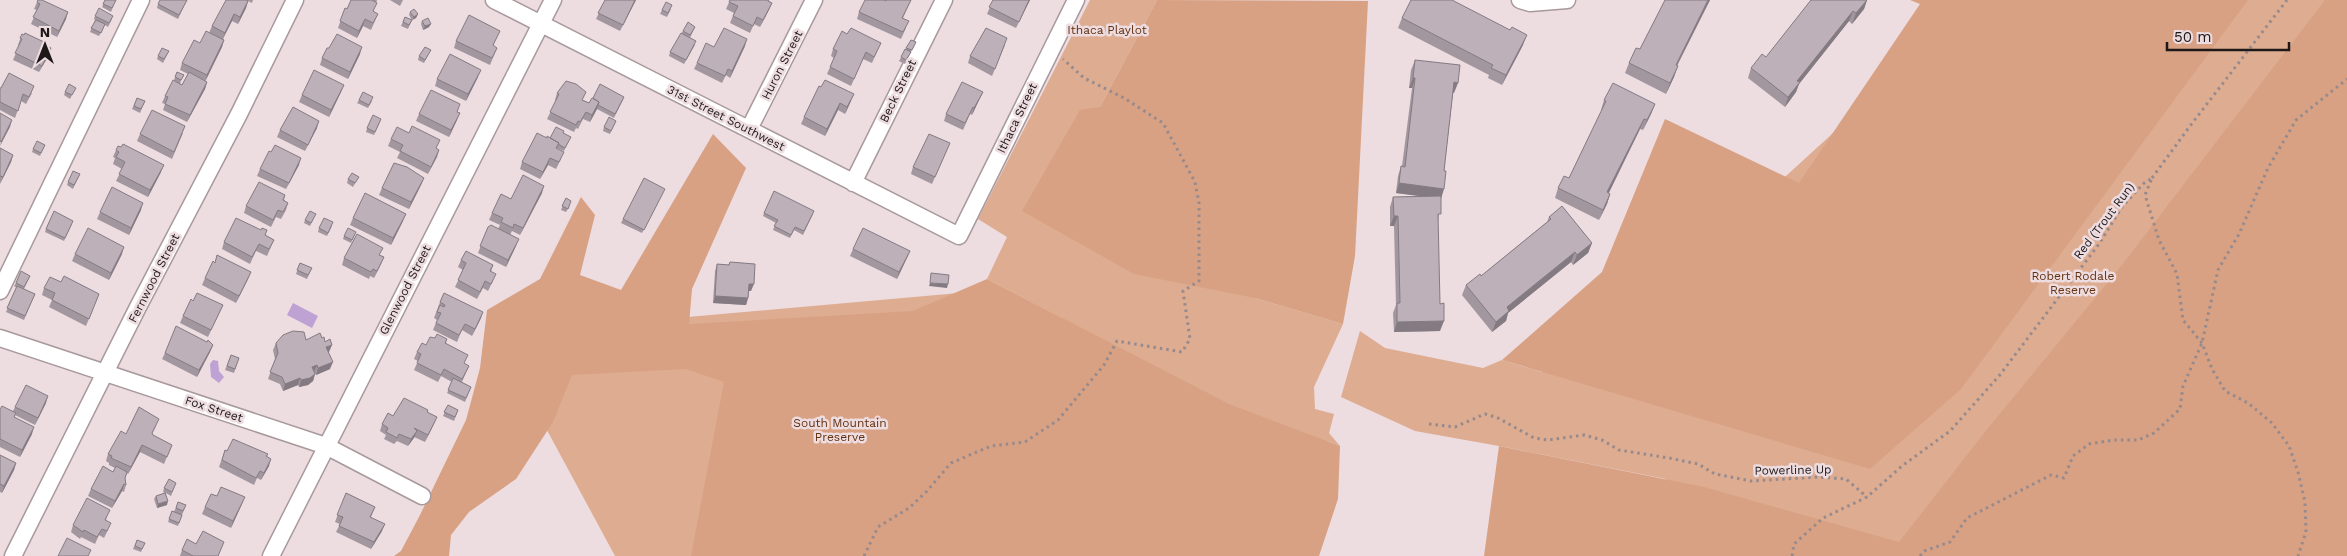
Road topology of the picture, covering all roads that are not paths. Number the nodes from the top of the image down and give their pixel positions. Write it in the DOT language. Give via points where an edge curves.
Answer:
graph roads {
  1 [pos="141,0"];
  2 [pos="295,0"];
  3 [pos="494,0"];
  4 [pos="552,0"];
  5 [pos="814,0"];
  6 [pos="944,0"];
  7 [pos="1076,0"];
  8 [pos="1567,0"];
  9 [pos="1525,2"];
  10 [pos="540,24"];
  11 [pos="749,129"];
  12 [pos="853,183"];
  13 [pos="959,236"];
  14 [pos="0,291"];
  15 [pos="0,338"];
  16 [pos="105,373"];
  17 [pos="326,446"];
  18 [pos="422,496"];
  19 [pos="13,556"];
  20 [pos="271,556"];
  1 -- 14 [label="street"];
  2 -- 16 [label="street, Fernwood Street"];
  3 -- 10 [label="street, 31st Street Southwest"];
  4 -- 10 [label="street, Glenwood Street"];
  5 -- 11 [label="street, Huron Street"];
  6 -- 12 [label="street, Beck Street"];
  7 -- 13 [label="street, Ithaca Street"];
  8 -- 9 [label="street"];
  10 -- 11 [label="street, 31st Street Southwest"];
  10 -- 17 [label="street, Glenwood Street"];
  11 -- 12 [label="street, 31st Street Southwest"];
  12 -- 13 [label="street, 31st Street Southwest"];
  15 -- 16 [label="street, Fox Street"];
  16 -- 17 [label="street, Fox Street"];
  16 -- 19 [label="street, Fernwood Street"];
  17 -- 18 [label="street, Fox Street"];
  17 -- 20 [label="street, Glenwood Street"];
}
